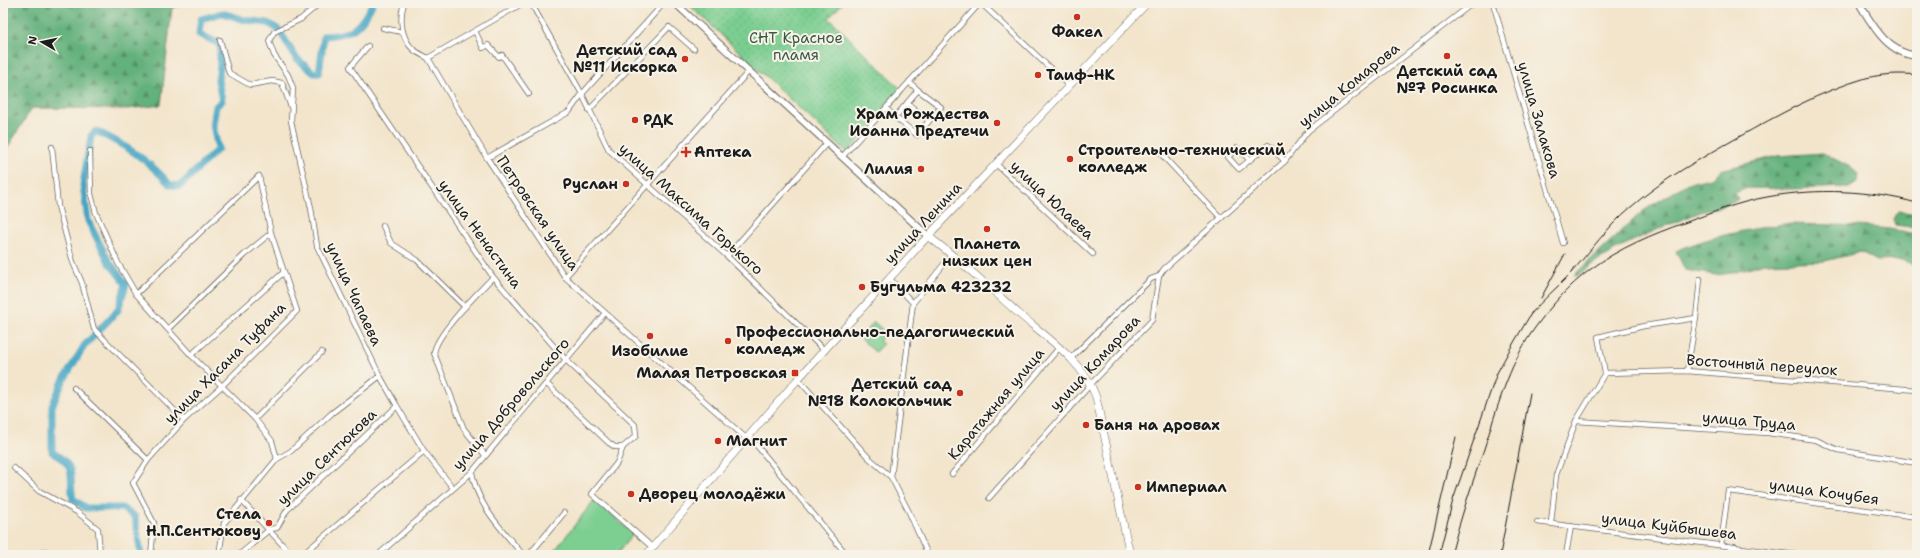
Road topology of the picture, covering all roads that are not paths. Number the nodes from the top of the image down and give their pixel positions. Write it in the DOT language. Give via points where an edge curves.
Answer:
graph roads {
  1 [pos="320,3"];
  2 [pos="404,3"];
  3 [pos="523,3"];
  4 [pos="531,3"];
  5 [pos="664,3"];
  6 [pos="675,3"];
  7 [pos="981,3"];
  8 [pos="1147,3"];
  9 [pos="1473,3"];
  10 [pos="1493,3"];
  11 [pos="1859,3"];
  12 [pos="383,28"];
  13 [pos="475,30"];
  14 [pos="402,32"];
  15 [pos="220,40"];
  16 [pos="368,46"];
  17 [pos="694,49"];
  18 [pos="1917,56"];
  19 [pos="428,58"];
  20 [pos="749,71"];
  21 [pos="909,82"];
  22 [pos="1070,86"];
  23 [pos="918,90"];
  24 [pos="529,94"];
  25 [pos="582,94"];
  26 [pos="907,103"];
  27 [pos="886,108"];
  28 [pos="590,110"];
  29 [pos="292,111"];
  30 [pos="895,117"];
  31 [pos="929,121"];
  32 [pos="827,143"];
  33 [pos="52,147"];
  34 [pos="90,151"];
  35 [pos="1162,155"];
  36 [pos="842,157"];
  37 [pos="487,158"];
  38 [pos="1250,160"];
  39 [pos="1285,161"];
  40 [pos="996,164"];
  41 [pos="648,183"];
  42 [pos="1221,218"];
  43 [pos="383,226"];
  44 [pos="271,233"];
  45 [pos="928,236"];
  46 [pos="1563,243"];
  47 [pos="952,254"];
  48 [pos="1093,254"];
  49 [pos="727,256"];
  50 [pos="284,272"];
  51 [pos="1159,276"];
  52 [pos="493,277"];
  53 [pos="565,277"];
  54 [pos="890,279"];
  55 [pos="1700,279"];
  56 [pos="136,294"];
  57 [pos="912,303"];
  58 [pos="465,307"];
  59 [pos="605,313"];
  60 [pos="1696,318"];
  61 [pos="168,329"];
  62 [pos="1058,349"];
  63 [pos="825,351"];
  64 [pos="322,352"];
  65 [pos="191,355"];
  66 [pos="1070,359"];
  67 [pos="566,360"];
  68 [pos="1687,371"];
  69 [pos="1605,373"];
  70 [pos="380,376"];
  71 [pos="798,379"];
  72 [pos="547,384"];
  73 [pos="1091,384"];
  74 [pos="223,385"];
  75 [pos="74,388"];
  76 [pos="1917,390"];
  77 [pos="397,406"];
  78 [pos="255,419"];
  79 [pos="184,420"];
  80 [pos="1576,421"];
  81 [pos="748,437"];
  82 [pos="623,447"];
  83 [pos="424,451"];
  84 [pos="485,455"];
  85 [pos="277,459"];
  86 [pos="148,460"];
  87 [pos="1917,463"];
  88 [pos="14,468"];
  89 [pos="472,472"];
  90 [pos="952,474"];
  91 [pos="891,477"];
  92 [pos="454,488"];
  93 [pos="989,498"];
  94 [pos="241,500"];
  95 [pos="564,513"];
  96 [pos="1917,517"];
  97 [pos="1537,522"];
  98 [pos="1551,523"];
  99 [pos="1571,526"];
  100 [pos="270,529"];
  101 [pos="1721,545"];
  102 [pos="652,546"];
  103 [pos="1735,546"];
  104 [pos="100,555"];
  105 [pos="151,555"];
  106 [pos="219,555"];
  107 [pos="239,555"];
  108 [pos="292,555"];
  109 [pos="302,555"];
  110 [pos="378,555"];
  111 [pos="523,555"];
  112 [pos="529,555"];
  113 [pos="646,555"];
  114 [pos="847,555"];
  115 [pos="928,555"];
  116 [pos="1130,555"];
  117 [pos="1566,555"];
  118 [pos="1734,555"];
  119 [pos="1797,555"];
  1 -- 29 [label="street, улица Чапаева" via="301,19 274,32 269,41 274,55 288,75 292,88"];
  2 -- 14 [label="street"];
  3 -- 13 [label="street"];
  4 -- 25 [label="street, улица Максима Горького"];
  5 -- 25 [label="street"];
  6 -- 20 [label="street"];
  7 -- 21 [label="street"];
  7 -- 22 [label="street"];
  8 -- 22 [label="main road, улица Ленина"];
  9 -- 39 [label="street, улица Комарова" via="1308,131"];
  10 -- 46 [label="street, улица Залакова"];
  11 -- 18 [label="street" via="1878,32 1892,47"];
  12 -- 14 [label="street"];
  13 -- 19 [label="street"];
  13 -- 24 [label="street" via="483,48 488,45 499,57 502,55"];
  14 -- 19 [label="street" via="414,50"];
  15 -- 29 [label="street" via="229,73 250,85 272,81 282,83"];
  16 -- 52 [label="street, улица Ненастина" via="350,67"];
  17 -- 28 [label="street" via="669,27"];
  19 -- 37 [label="street, Петровская улица"];
  20 -- 32 [label="street"];
  20 -- 41 [label="street"];
  21 -- 23 [label="street"];
  21 -- 27 [label="street"];
  22 -- 40 [label="main road, улица Ленина"];
  23 -- 26 [label="street"];
  23 -- 31 [label="street" via="941,107"];
  25 -- 28 [label="street, улица Максима Горького"];
  25 -- 37 [label="street" via="569,112"];
  26 -- 30 [label="street"];
  26 -- 31 [label="street"];
  27 -- 30 [label="street"];
  27 -- 36 [label="street"];
  28 -- 41 [label="street, улица Максима Горького" via="609,150"];
  29 -- 70 [label="street, улица Чапаева" via="291,121 318,246"];
  30 -- 31 [label="street" via="917,135"];
  32 -- 36 [label="street"];
  32 -- 49 [label="street"];
  33 -- 79 [label="street" via="58,206 94,328"];
  34 -- 56 [label="street" via="91,194 96,213 118,263"];
  35 -- 42 [label="street"];
  36 -- 45 [label="street"];
  37 -- 53 [label="street, Петровская улица"];
  38 -- 38 [label="street" via="1239,169 1228,157 1237,148"];
  38 -- 39 [label="street" via="1268,145"];
  39 -- 42 [label="street, улица Комарова"];
  40 -- 45 [label="main road, улица Ленина"];
  40 -- 48 [label="street, улица Юлаева"];
  41 -- 49 [label="street, улица Максима Горького"];
  41 -- 53 [label="street"];
  42 -- 51 [label="street, улица Комарова"];
  43 -- 58 [label="street" via="391,243 417,260"];
  44 -- 50 [label="street, улица Хасана Туфана"];
  44 -- 56 [label="street, улица Хасана Туфана" via="259,176"];
  44 -- 61 [label="street" via="244,255"];
  45 -- 47 [label="main road"];
  45 -- 54 [label="main road, улица Ленина"];
  47 -- 57 [label="street"];
  47 -- 62 [label="main road"];
  49 -- 63 [label="street, улица Максима Горького"];
  50 -- 65 [label="street"];
  50 -- 74 [label="street, улица Хасана Туфана" via="297,311"];
  51 -- 66 [label="street" via="1150,279"];
  51 -- 73 [label="street, улица Комарова" via="1152,320"];
  52 -- 58 [label="street"];
  52 -- 67 [label="street, улица Ненастина"];
  53 -- 59 [label="street, Петровская улица"];
  54 -- 57 [label="street"];
  54 -- 63 [label="main road, улица Ленина"];
  55 -- 60 [label="street"];
  56 -- 61 [label="street"];
  57 -- 91 [label="street"];
  58 -- 84 [label="street" via="437,344 434,353 464,429"];
  59 -- 67 [label="street, улица Добровольского"];
  59 -- 81 [label="street, Петровская улица"];
  60 -- 68 [label="street"];
  60 -- 69 [label="street" via="1644,326 1598,337"];
  61 -- 65 [label="street"];
  62 -- 66 [label="main road"];
  62 -- 90 [label="street, Каратажная улица"];
  63 -- 71 [label="main road, улица Ленина"];
  64 -- 78 [label="street"];
  65 -- 74 [label="street"];
  66 -- 73 [label="main road"];
  67 -- 72 [label="street, улица Добровольского"];
  67 -- 82 [label="street, улица Ненастина" via="635,425 636,436"];
  68 -- 69 [label="street, Восточный переулок"];
  68 -- 76 [label="street, Восточный переулок"];
  69 -- 80 [label="street"];
  70 -- 77 [label="street, улица Чапаева"];
  70 -- 85 [label="street" via="332,413 291,451"];
  71 -- 81 [label="main road, улица Ленина"];
  71 -- 91 [label="street" via="868,456"];
  72 -- 82 [label="street" via="609,443 615,447"];
  72 -- 84 [label="street, улица Добровольского"];
  73 -- 93 [label="street, улица Комарова"];
  73 -- 116 [label="main road"];
  74 -- 78 [label="street"];
  74 -- 79 [label="street, улица Хасана Туфана"];
  75 -- 86 [label="street"];
  77 -- 83 [label="street, улица Чапаева"];
  77 -- 100 [label="street, улица Сентюкова" via="287,510 277,528"];
  78 -- 85 [label="street" via="272,441"];
  79 -- 86 [label="street, улица Хасана Туфана"];
  80 -- 87 [label="street, улица Труда" via="1768,433 1816,440 1838,450"];
  80 -- 98 [label="street" via="1556,475"];
  81 -- 102 [label="main road, улица Ленина"];
  81 -- 114 [label="street, Петровская улица"];
  82 -- 102 [label="street" via="617,463 592,494"];
  83 -- 92 [label="street, улица Чапаева"];
  83 -- 109 [label="street"];
  84 -- 89 [label="street, улица Добровольского"];
  85 -- 94 [label="street"];
  86 -- 105 [label="street, улица Хасана Туфана" via="133,483 154,523"];
  88 -- 104 [label="street" via="38,491 77,512 98,529"];
  89 -- 92 [label="street, улица Добровольского"];
  89 -- 111 [label="street" via="478,495"];
  91 -- 115 [label="street"];
  92 -- 110 [label="street, улица Добровольского"];
  94 -- 100 [label="street"];
  94 -- 106 [label="street" via="224,523"];
  95 -- 112 [label="street"];
  96 -- 101 [label="street, улица Кочубея" via="1728,491"];
  97 -- 98 [label="street, улица Куйбышева"];
  98 -- 99 [label="street, улица Куйбышева"];
  99 -- 101 [label="street, улица Куйбышева"];
  99 -- 117 [label="street"];
  100 -- 107 [label="street, улица Сентюкова"];
  100 -- 108 [label="street"];
  101 -- 103 [label="street, улица Куйбышева"];
  102 -- 113 [label="main road, улица Ленина"];
  103 -- 118 [label="street"];
  103 -- 119 [label="street, улица Куйбышева"];
}
